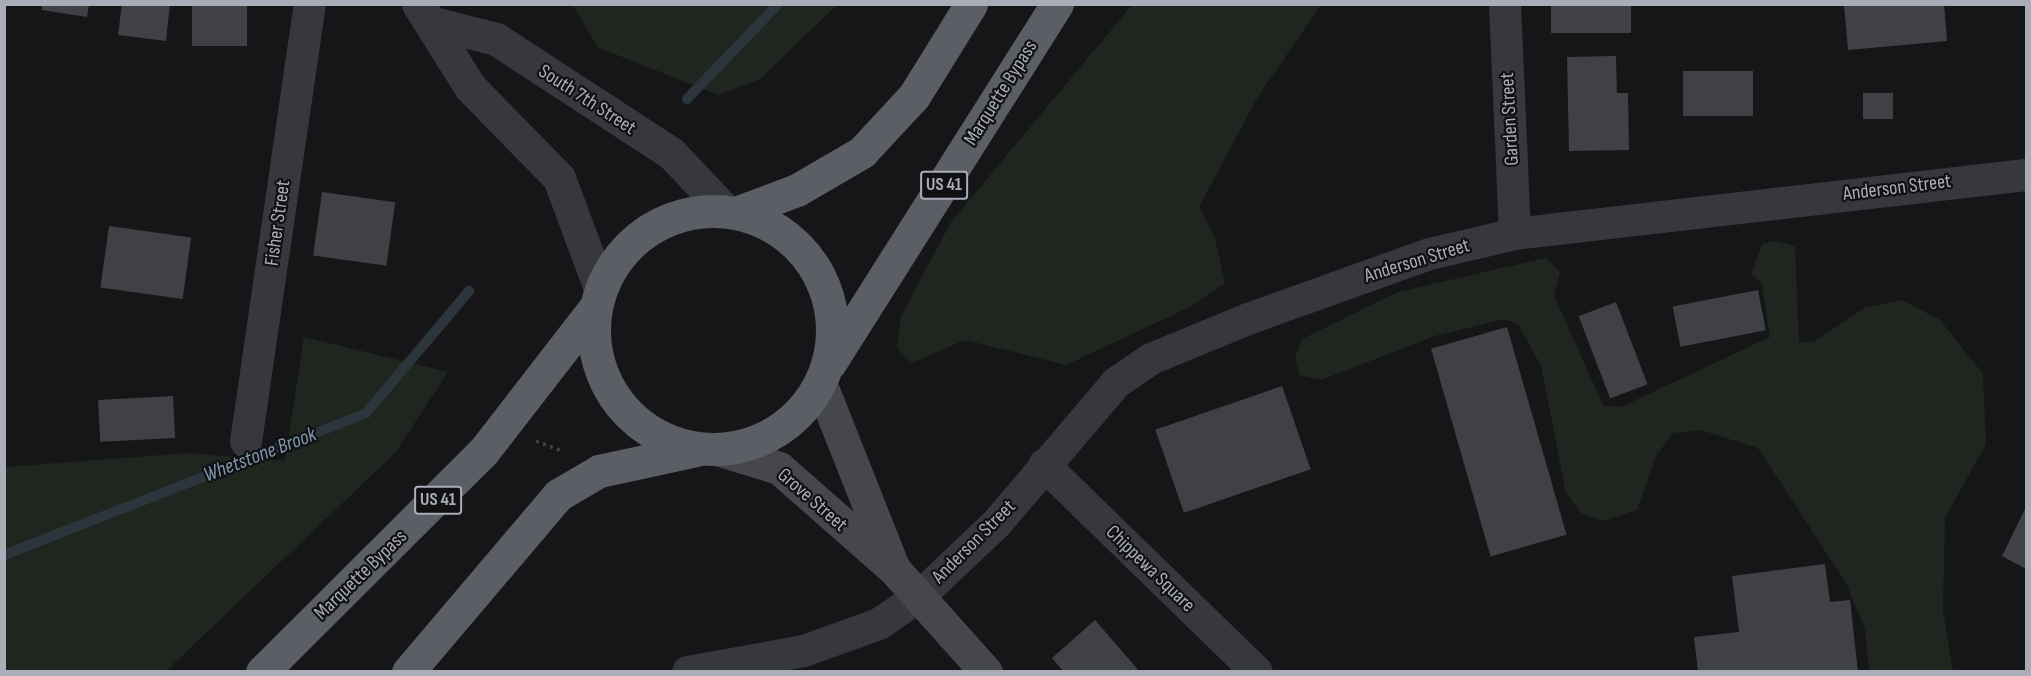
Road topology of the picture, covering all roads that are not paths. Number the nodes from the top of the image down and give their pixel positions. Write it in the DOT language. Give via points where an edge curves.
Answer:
graph roads {
  1 [pos="310,4"];
  2 [pos="970,4"];
  3 [pos="1058,4"];
  4 [pos="1505,4"];
  5 [pos="425,14"];
  6 [pos="2026,175"];
  7 [pos="732,209"];
  8 [pos="1515,234"];
  9 [pos="597,299"];
  10 [pos="825,375"];
  11 [pos="246,442"];
  12 [pos="710,450"];
  13 [pos="1044,465"];
  14 [pos="894,569"];
  15 [pos="920,596"];
  16 [pos="262,672"];
  17 [pos="408,672"];
  18 [pos="688,672"];
  19 [pos="986,672"];
  20 [pos="1257,672"];
  1 -- 11 [label="street, Fisher Street"];
  2 -- 7 [label="highway, US 41" via="914,96 862,152 797,190"];
  3 -- 10 [label="highway, Marquette Bypass / US 41"];
  4 -- 8 [label="street, Garden Street"];
  5 -- 7 [label="street, South 7th Street" via="504,44 671,153"];
  5 -- 9 [label="street, South 7th Street" via="470,87 559,178"];
  6 -- 8 [label="street, Anderson Street"];
  7 -- 9 [label="highway, US 41" via="669,216 642,232"];
  7 -- 10 [label="highway" via="793,244 811,268 831,326"];
  8 -- 13 [label="street, Anderson Street" via="1382,270 1151,359 1093,406"];
  9 -- 12 [label="highway" via="597,348 619,402 642,425"];
  9 -- 16 [label="highway, Marquette Bypass / US 41" via="483,452"];
  10 -- 12 [label="highway, US 41" via="782,430"];
  10 -- 14 [label="main road, Grove Street"];
  12 -- 14 [label="main road, Grove Street" via="779,468"];
  12 -- 17 [label="highway, US 41" via="599,471 558,495"];
  13 -- 15 [label="street, Anderson Street" via="997,524"];
  13 -- 20 [label="street, Chippewa Square"];
  14 -- 15 [label="main road, Grove Street"];
  15 -- 18 [label="street, Anderson Street" via="879,624 814,647"];
  15 -- 19 [label="main road, Grove Street"];
}
